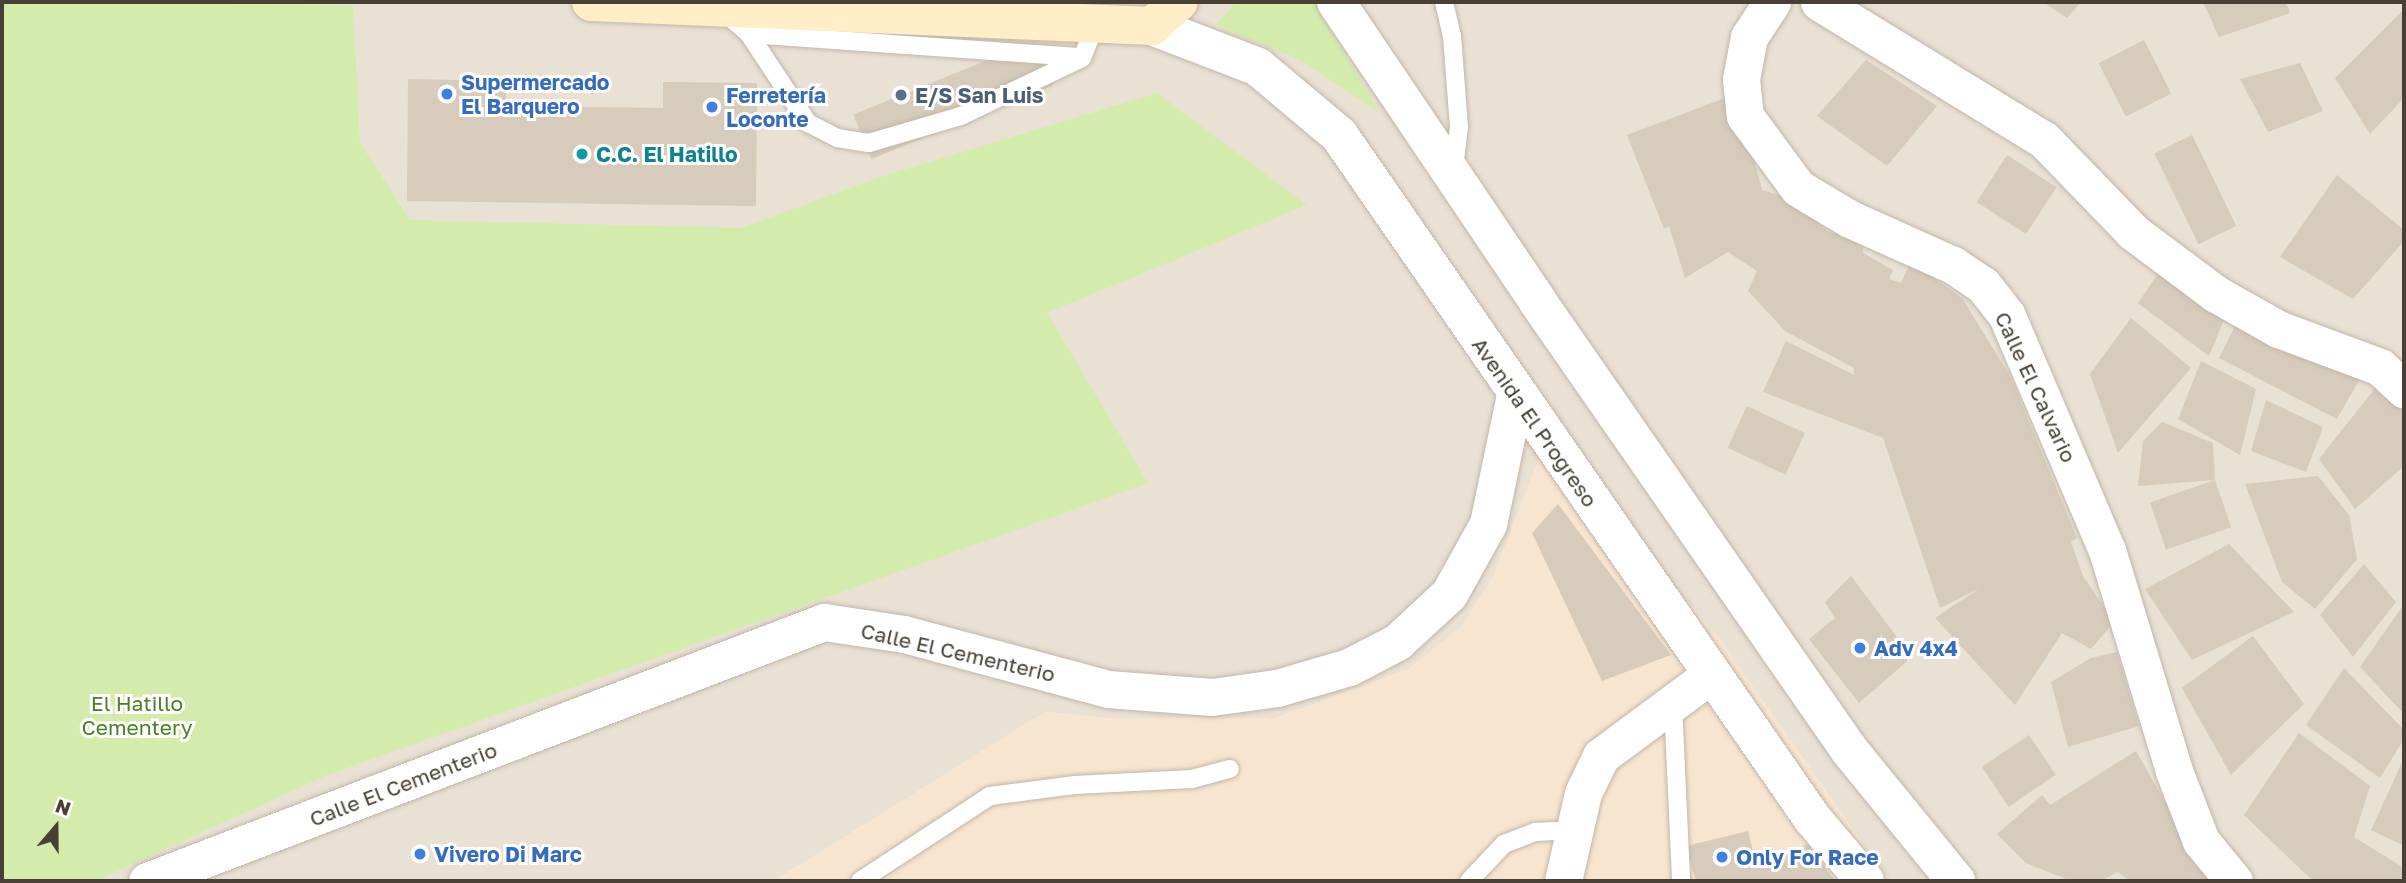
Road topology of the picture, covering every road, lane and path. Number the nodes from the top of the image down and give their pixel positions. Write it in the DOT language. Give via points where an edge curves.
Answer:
graph roads {
  1 [pos="592,2"];
  2 [pos="1033,2"];
  3 [pos="1336,2"];
  4 [pos="1444,2"];
  5 [pos="1772,2"];
  6 [pos="1819,2"];
  7 [pos="720,8"];
  8 [pos="1166,14"];
  9 [pos="749,34"];
  10 [pos="1089,42"];
  11 [pos="1453,175"];
  12 [pos="2404,389"];
  13 [pos="1515,395"];
  14 [pos="1712,674"];
  15 [pos="1672,703"];
  16 [pos="1230,769"];
  17 [pos="1577,830"];
  18 [pos="147,881"];
  19 [pos="860,881"];
  20 [pos="1469,881"];
  21 [pos="1563,881"];
  22 [pos="1681,881"];
  23 [pos="1865,881"];
  24 [pos="1956,881"];
  25 [pos="2234,881"];
  1 -- 7 [label="main road"];
  2 -- 8 [label="main road"];
  3 -- 11 [label="street"];
  4 -- 11 [label="lane" via="1452,36 1459,127"];
  5 -- 25 [label="street, Calle El Calvario" via="1749,37 1741,79 1745,116 1798,188 1850,219 1953,265 1983,285 2007,316 2107,550 2174,771 2201,841"];
  6 -- 12 [label="street" via="2044,140 2133,233 2216,294 2278,329 2380,367"];
  7 -- 9 [label="lane"];
  7 -- 10 [label="main road"];
  8 -- 10 [label="main road"];
  8 -- 13 [label="street, Avenida El Progreso" via="1258,67 1339,135"];
  9 -- 10 [label="lane"];
  9 -- 10 [label="lane" via="808,123 837,138 869,144 961,116"];
  11 -- 24 [label="street" via="1850,751"];
  13 -- 14 [label="street, Avenida El Progreso"];
  13 -- 18 [label="street, Calle El Cementerio" via="1488,524 1449,594 1397,642 1349,667 1277,688 1212,697 1108,689 904,634 824,622"];
  14 -- 15 [label="street"];
  14 -- 23 [label="street, Avenida El Progreso" via="1812,818"];
  15 -- 17 [label="street" via="1601,756 1583,793"];
  15 -- 22 [label="lane"];
  16 -- 19 [label="lane" via="1192,779 1075,785 990,796"];
  17 -- 20 [label="lane" via="1535,832 1504,844"];
  17 -- 21 [label="street"];
}
